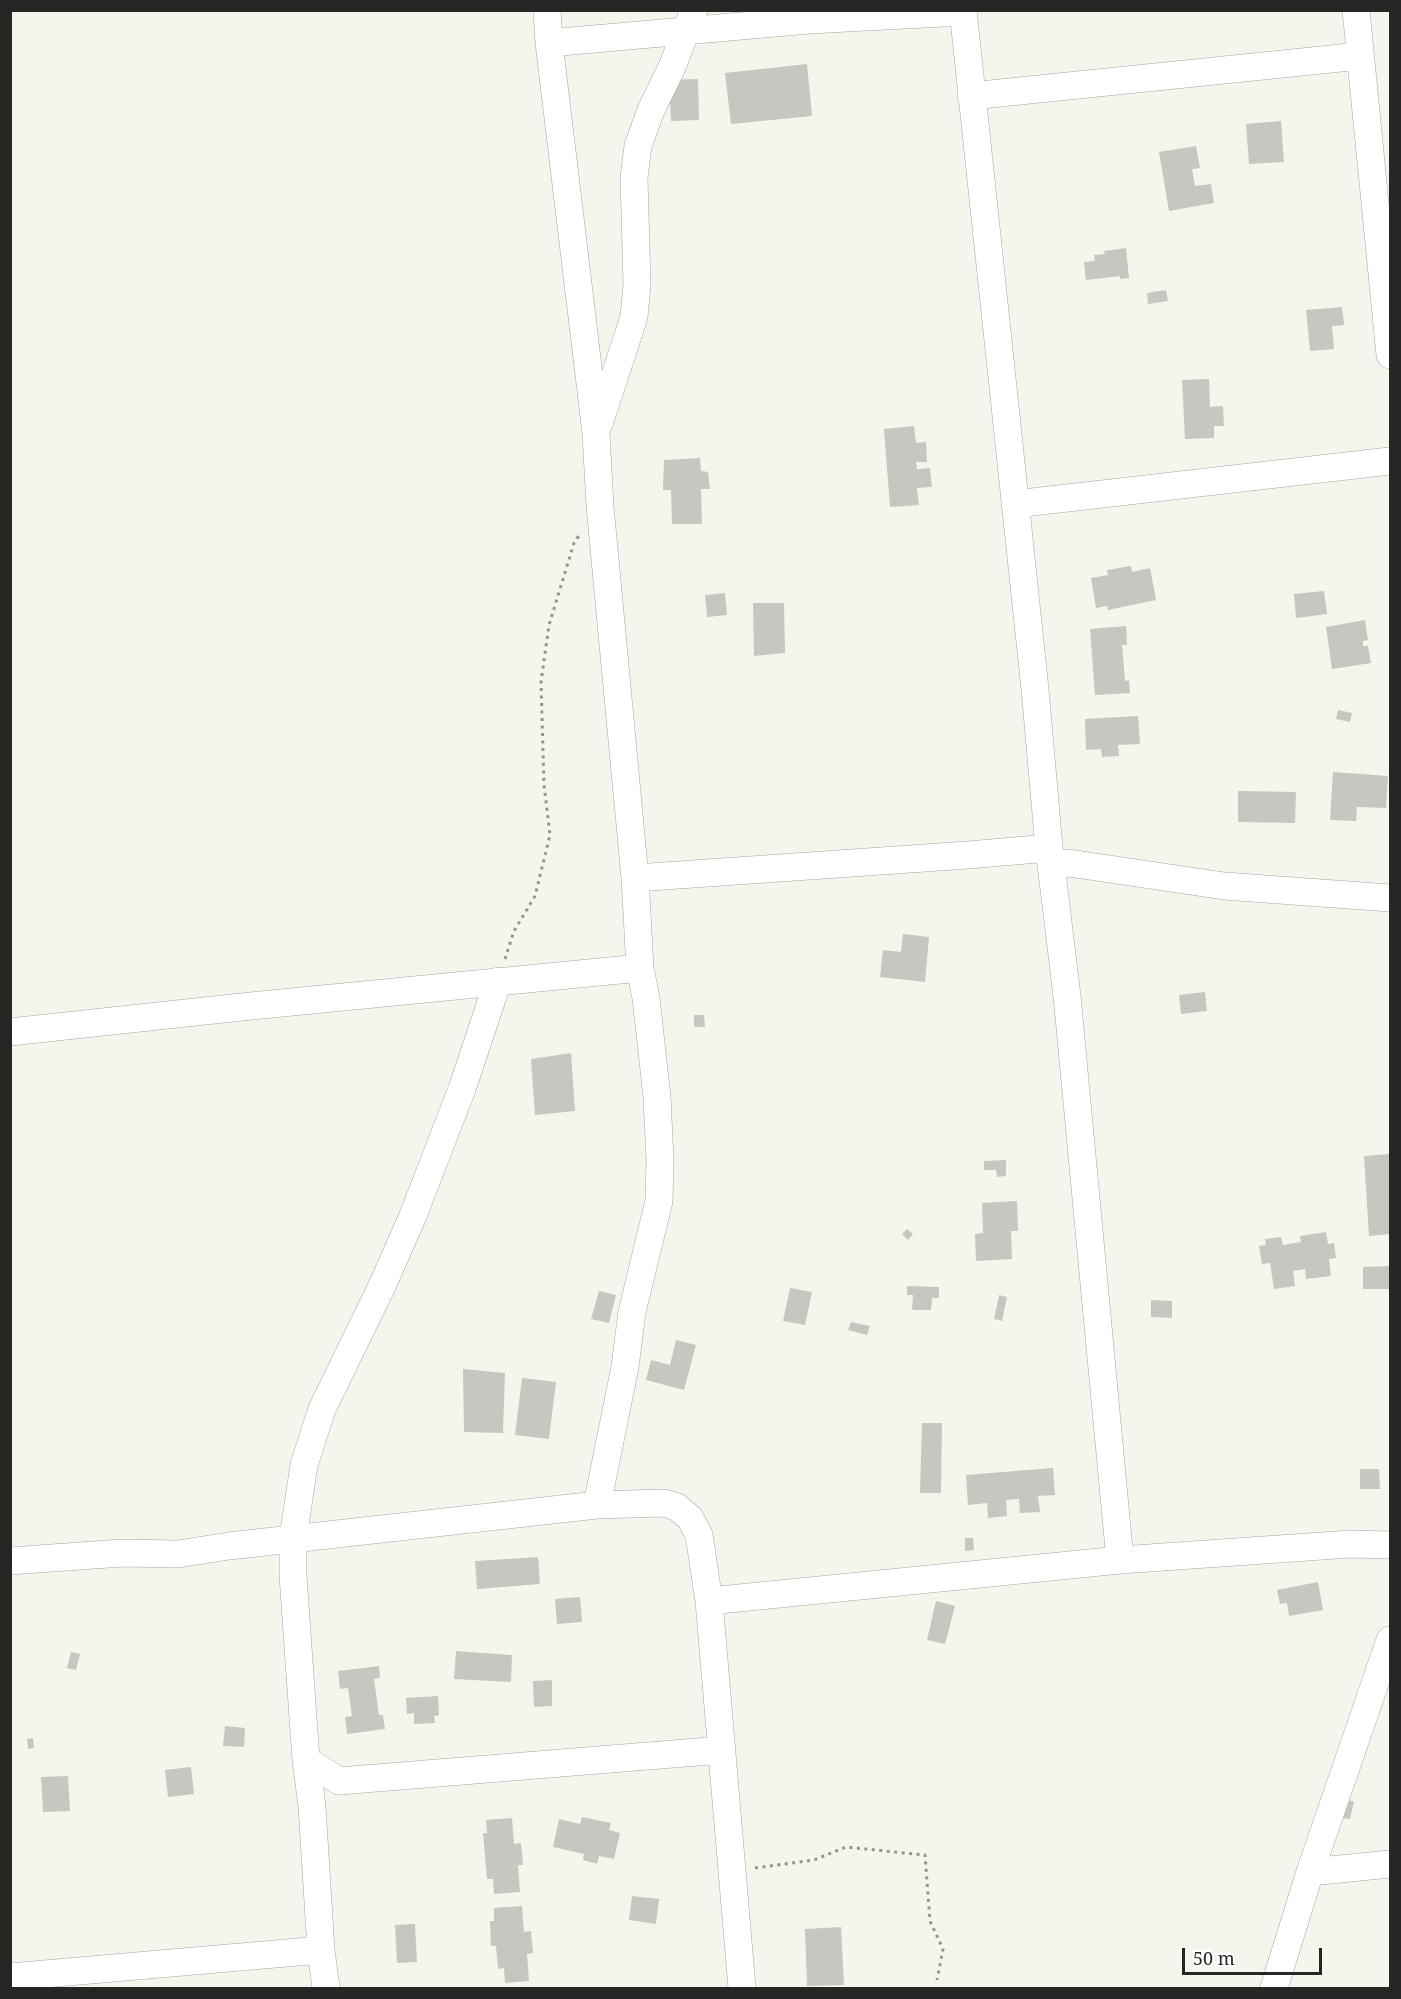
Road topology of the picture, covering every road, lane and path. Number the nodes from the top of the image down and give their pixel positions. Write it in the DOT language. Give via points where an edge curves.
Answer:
graph roads {
  1 [pos="548,10"];
  2 [pos="1356,10"];
  3 [pos="963,11"];
  4 [pos="690,21"];
  5 [pos="549,43"];
  6 [pos="1360,56"];
  7 [pos="971,96"];
  8 [pos="1390,355"];
  9 [pos="596,433"];
  10 [pos="1390,461"];
  11 [pos="1015,504"];
  12 [pos="581,534"];
  13 [pos="1050,856"];
  14 [pos="635,878"];
  15 [pos="1390,898"];
  16 [pos="640,968"];
  17 [pos="498,981"];
  18 [pos="10,1032"];
  19 [pos="597,1505"];
  20 [pos="293,1538"];
  21 [pos="1390,1545"];
  22 [pos="1120,1560"];
  23 [pos="10,1561"];
  24 [pos="710,1602"];
  25 [pos="1390,1640"];
  26 [pos="722,1750"];
  27 [pos="306,1760"];
  28 [pos="339,1781"];
  29 [pos="312,1806"];
  30 [pos="1390,1864"];
  31 [pos="732,1872"];
  32 [pos="1310,1872"];
  33 [pos="321,1950"];
  34 [pos="10,1977"];
  35 [pos="937,1980"];
  36 [pos="326,1989"];
  37 [pos="742,1989"];
  38 [pos="1274,1989"];
  1 -- 5 [label="street"];
  2 -- 6 [label="street"];
  3 -- 4 [label="street" via="808,20"];
  3 -- 7 [label="street"];
  4 -- 5 [label="street"];
  4 -- 9 [label="street" via="638,146 634,178 634,318"];
  5 -- 9 [label="street"];
  6 -- 7 [label="street"];
  6 -- 8 [label="street"];
  7 -- 11 [label="street"];
  9 -- 14 [label="street"];
  10 -- 11 [label="street"];
  11 -- 13 [label="street"];
  12 -- 17 [label="path" via="574,543 549,625 541,682 549,835 535,896 514,932"];
  13 -- 14 [label="street" via="968,855"];
  13 -- 15 [label="street" via="1224,886"];
  13 -- 22 [label="street" via="1067,996"];
  14 -- 16 [label="street"];
  16 -- 17 [label="street"];
  16 -- 19 [label="street" via="657,1097 659,1201 632,1312"];
  17 -- 18 [label="street"];
  17 -- 20 [label="street" via="412,1218 322,1409 304,1465"];
  19 -- 20 [label="street"];
  19 -- 24 [label="street" via="664,1503 677,1507 690,1518 699,1535"];
  20 -- 23 [label="street" via="178,1554 122,1553"];
  20 -- 27 [label="street"];
  21 -- 22 [label="street" via="1351,1544"];
  22 -- 24 [label="street"];
  24 -- 26 [label="street"];
  25 -- 32 [label="street"];
  26 -- 28 [label="street"];
  26 -- 31 [label="street"];
  27 -- 28 [label="street"];
  27 -- 29 [label="street"];
  28 -- 29 [label="street"];
  29 -- 33 [label="street"];
  30 -- 32 [label="street"];
  31 -- 35 [label="path" via="814,1860 846,1847 925,1855 930,1922 943,1949"];
  31 -- 37 [label="street"];
  32 -- 38 [label="street"];
  33 -- 34 [label="street"];
  33 -- 36 [label="street"];
}
